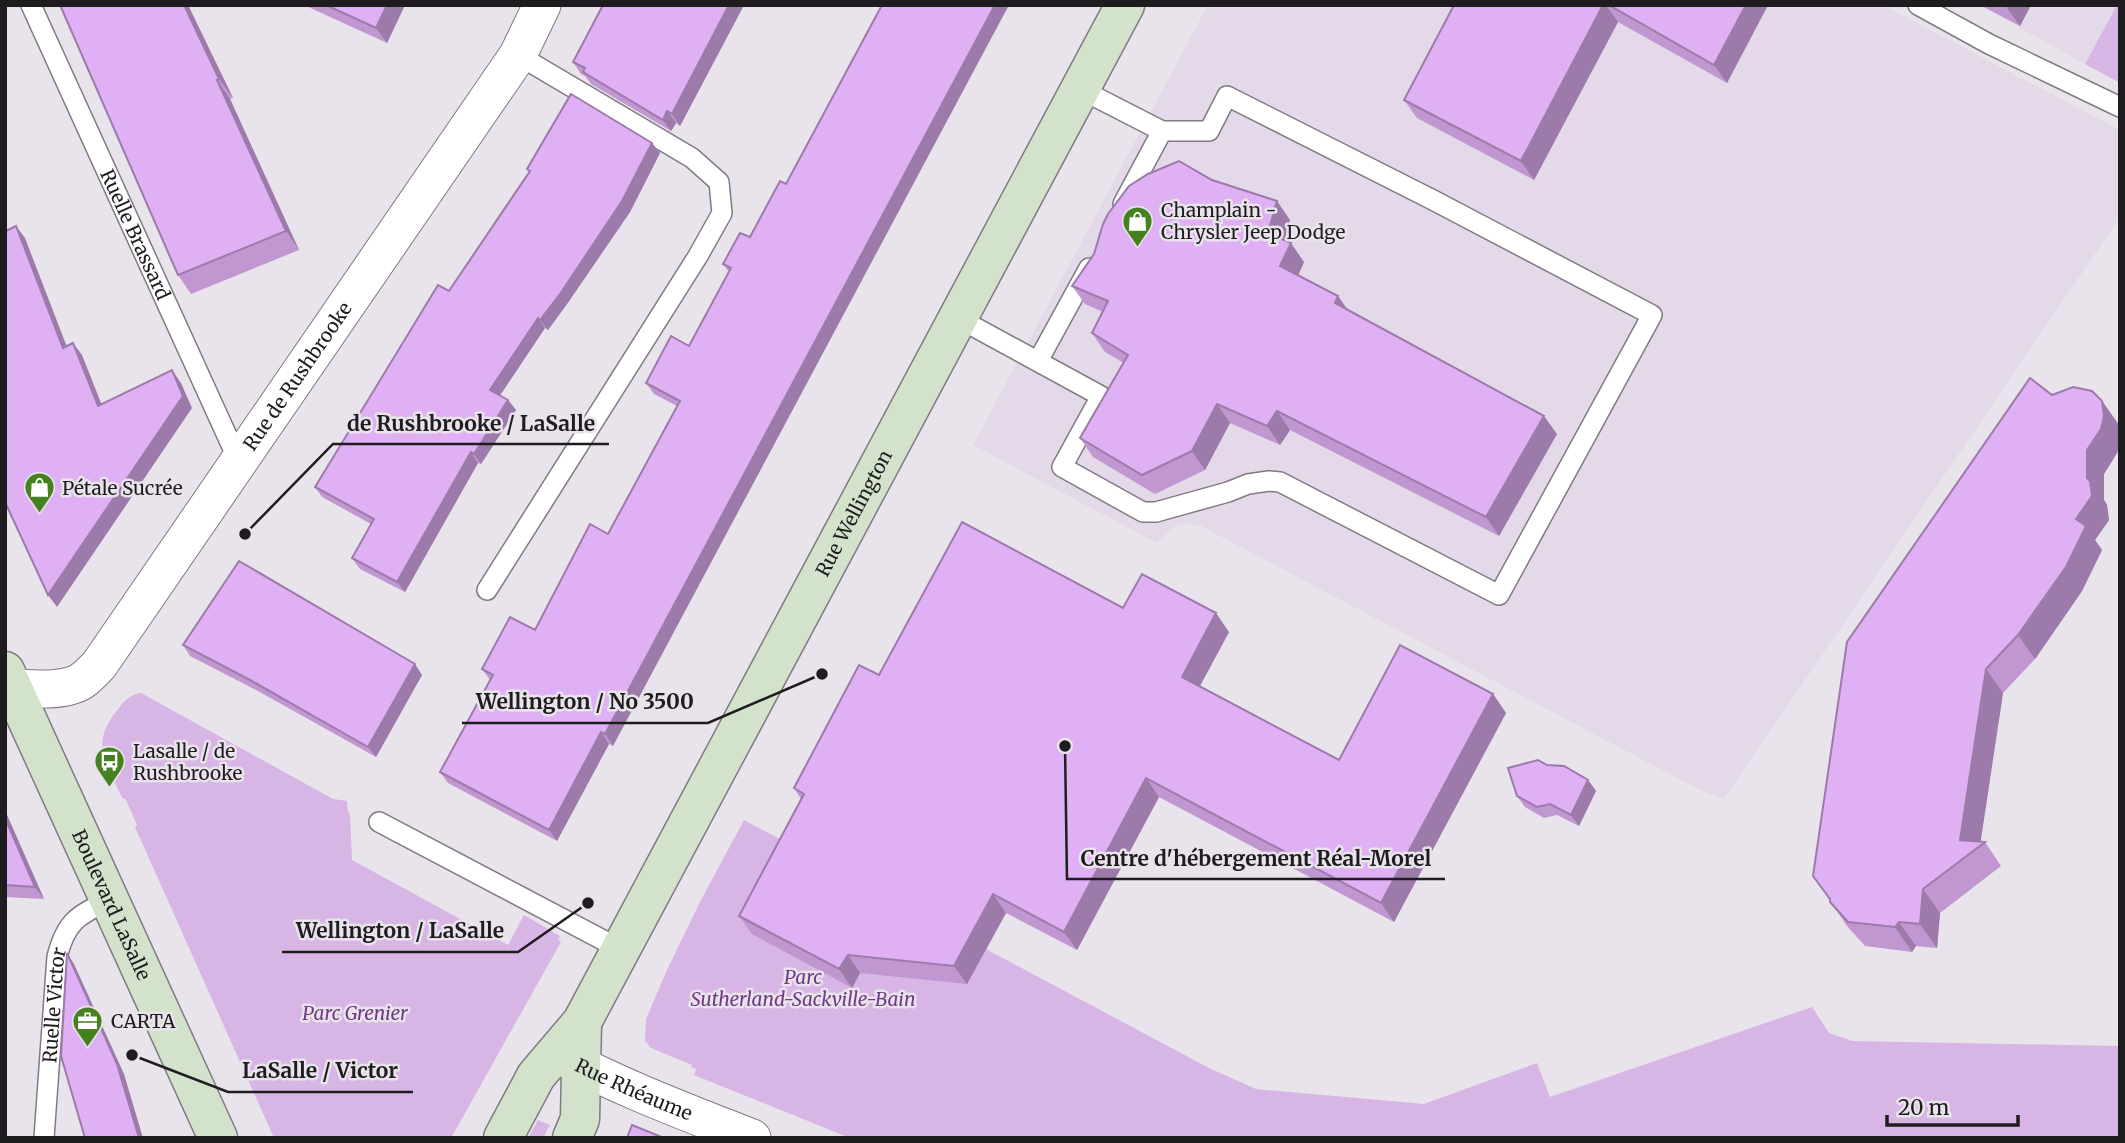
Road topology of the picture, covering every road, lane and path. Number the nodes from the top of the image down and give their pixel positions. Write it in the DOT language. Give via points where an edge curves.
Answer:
graph roads {
  1 [pos="31,5"];
  2 [pos="542,5"];
  3 [pos="1125,5"];
  4 [pos="1918,5"];
  5 [pos="518,55"];
  6 [pos="1080,89"];
  7 [pos="2120,107"];
  8 [pos="1162,131"];
  9 [pos="1112,225"];
  10 [pos="1099,248"];
  11 [pos="958,318"];
  12 [pos="1038,361"];
  13 [pos="239,462"];
  14 [pos="487,590"];
  15 [pos="8,682"];
  16 [pos="379,822"];
  17 [pos="110,900"];
  18 [pos="620,949"];
  19 [pos="568,1059"];
  20 [pos="44,1138"];
  21 [pos="218,1138"];
  22 [pos="503,1138"];
  23 [pos="572,1138"];
  24 [pos="752,1138"];
  1 -- 13 [label="lane, Ruelle Brassard"];
  2 -- 5 [label="street, Rue de Rushbrooke"];
  3 -- 6 [label="main road, Rue Wellington"];
  4 -- 7 [label="lane"];
  5 -- 13 [label="street, Rue de Rushbrooke"];
  5 -- 14 [label="lane" via="692,158 719,182 722,213"];
  6 -- 8 [label="lane"];
  6 -- 11 [label="main road, Rue Wellington"];
  8 -- 9 [label="lane"];
  8 -- 12 [label="lane" via="1209,131 1227,96 1652,315 1499,595 1280,482 1248,484 1143,512 1062,467 1101,396"];
  10 -- 12 [label="lane"];
  11 -- 12 [label="lane"];
  11 -- 18 [label="main road, Rue Wellington"];
  13 -- 15 [label="street, Rue de Rushbrooke" via="85,679 53,688"];
  15 -- 17 [label="main road, Boulevard LaSalle"];
  16 -- 18 [label="lane"];
  17 -- 20 [label="lane, Ruelle Victor" via="74,919 61,940"];
  17 -- 21 [label="main road, Boulevard LaSalle"];
  18 -- 19 [label="main road, Rue Wellington"];
  19 -- 22 [label="main road, Rue Wellington" via="536,1076"];
  19 -- 23 [label="main road" via="580,1119"];
  19 -- 24 [label="street, Rue Rhéaume" via="645,1096"];
}
